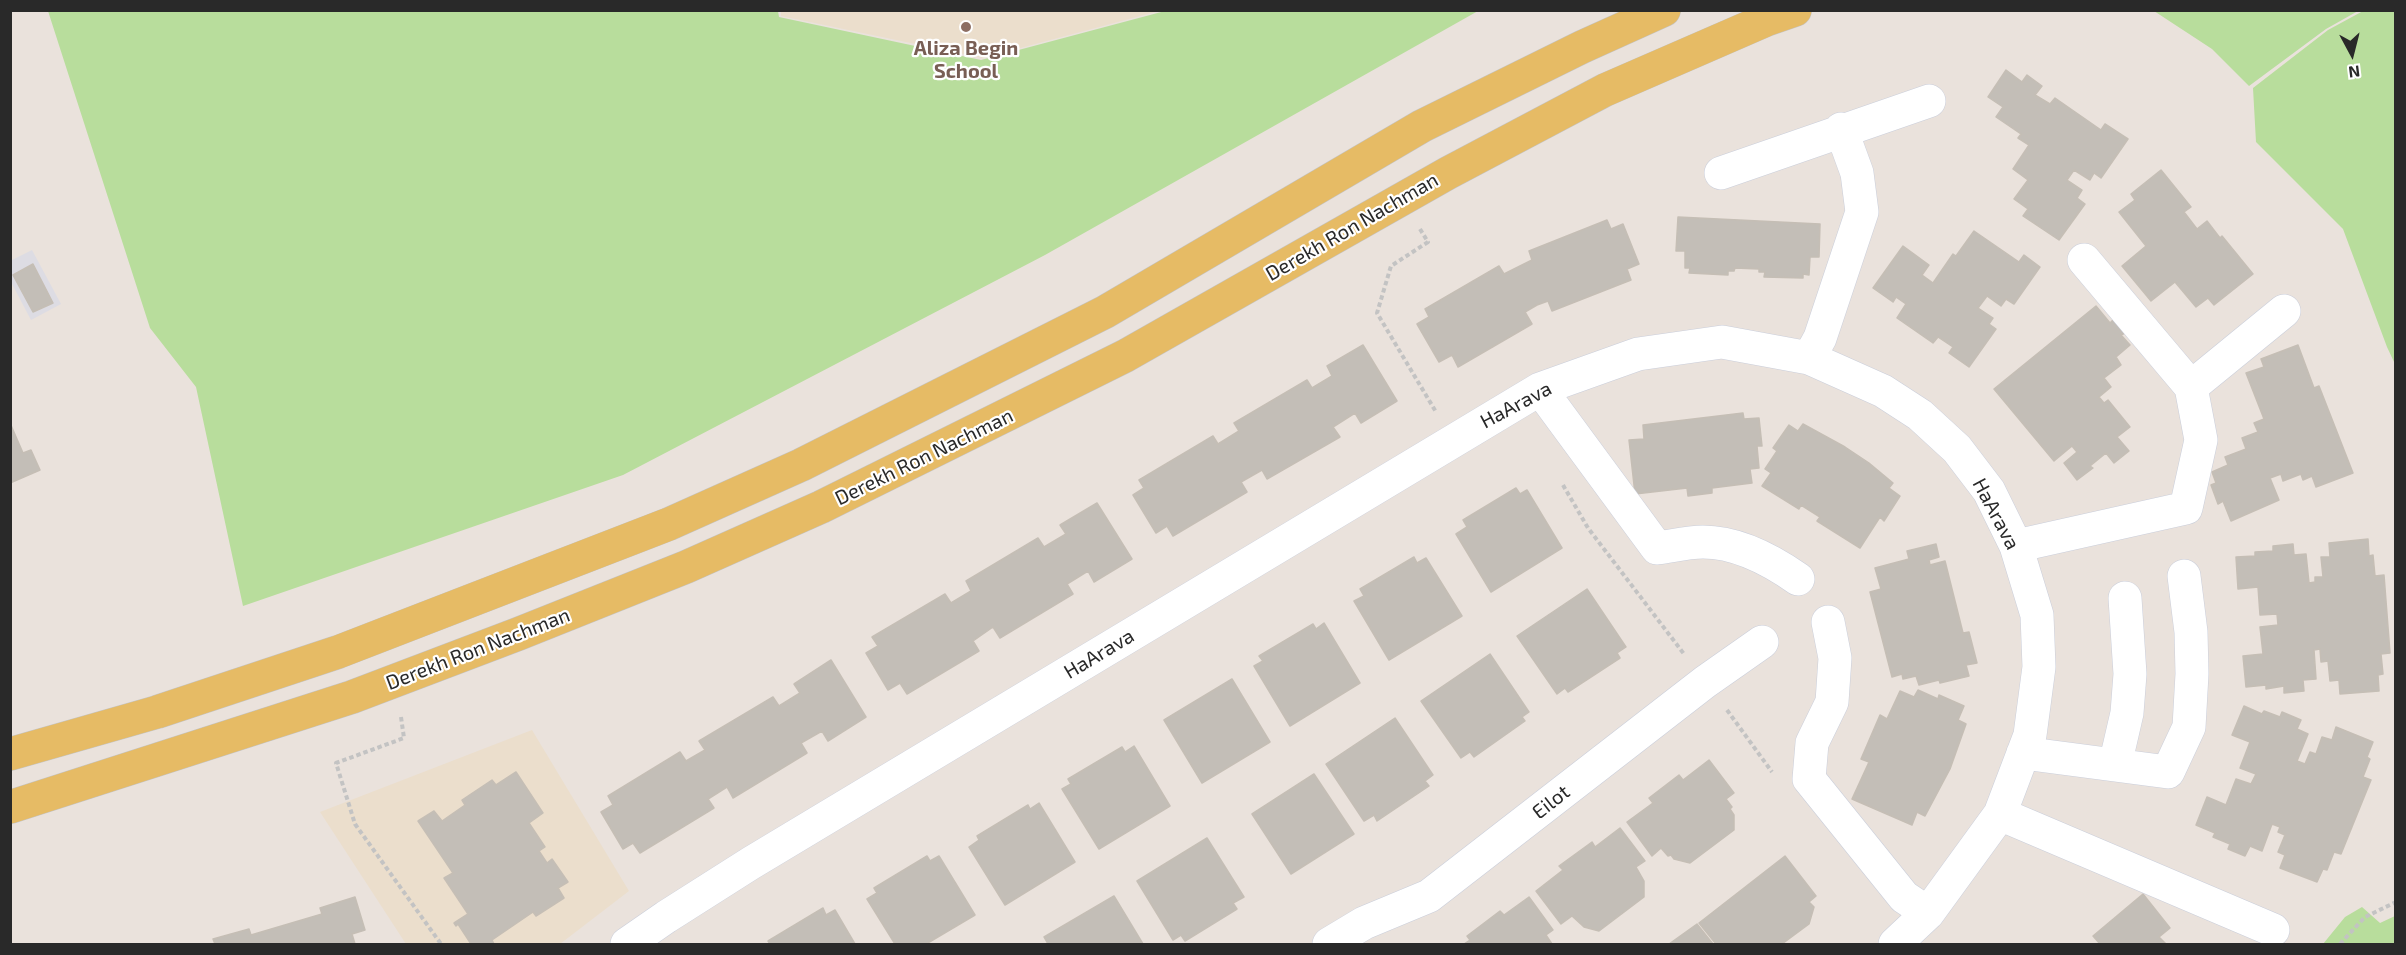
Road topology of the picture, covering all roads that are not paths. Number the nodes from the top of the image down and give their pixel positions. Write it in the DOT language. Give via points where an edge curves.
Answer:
graph roads {
  1 [pos="1664,10"];
  2 [pos="1795,10"];
  3 [pos="1929,101"];
  4 [pos="1841,129"];
  5 [pos="1721,173"];
  6 [pos="2084,260"];
  7 [pos="2284,311"];
  8 [pos="1809,358"];
  9 [pos="2191,387"];
  10 [pos="1540,389"];
  11 [pos="2016,546"];
  12 [pos="2184,576"];
  13 [pos="1798,579"];
  14 [pos="2125,598"];
  15 [pos="1828,622"];
  16 [pos="1762,642"];
  17 [pos="2023,753"];
  18 [pos="10,754"];
  19 [pos="2115,765"];
  20 [pos="10,807"];
  21 [pos="2000,814"];
  22 [pos="1928,913"];
  23 [pos="2273,930"];
  24 [pos="627,945"];
  25 [pos="1329,945"];
  26 [pos="1895,945"];
  1 -- 18 [label="main road" via="1422,126 1105,312 801,465 669,524 338,652 157,712"];
  2 -- 20 [label="main road, Derekh Ron Nachman" via="1605,90 1448,173 1125,356 821,507 686,567 352,697"];
  3 -- 4 [label="street"];
  4 -- 5 [label="street"];
  4 -- 8 [label="street" via="1857,173 1862,212 1820,338"];
  6 -- 9 [label="street"];
  7 -- 9 [label="street"];
  8 -- 10 [label="street, HaArava" via="1722,342 1638,354"];
  8 -- 11 [label="street, HaArava" via="1883,391 1920,415 1957,449 1989,491"];
  9 -- 11 [label="street" via="2201,440 2186,508"];
  10 -- 13 [label="street" via="1657,548 1704,542 1728,546 1774,561"];
  10 -- 24 [label="street, HaArava" via="751,863"];
  11 -- 17 [label="street, HaArava" via="2037,615 2039,667 2030,735"];
  12 -- 19 [label="street" via="2192,632 2189,726 2168,772"];
  14 -- 19 [label="street" via="2130,674 2127,713"];
  15 -- 22 [label="street" via="1835,658 1832,702 1812,743 1809,779 1904,897"];
  16 -- 25 [label="street, Eilot" via="1428,896 1364,923"];
  17 -- 19 [label="street"];
  17 -- 21 [label="street, HaArava"];
  21 -- 22 [label="street, HaArava"];
  21 -- 23 [label="street"];
  22 -- 26 [label="street, HaArava"];
}
